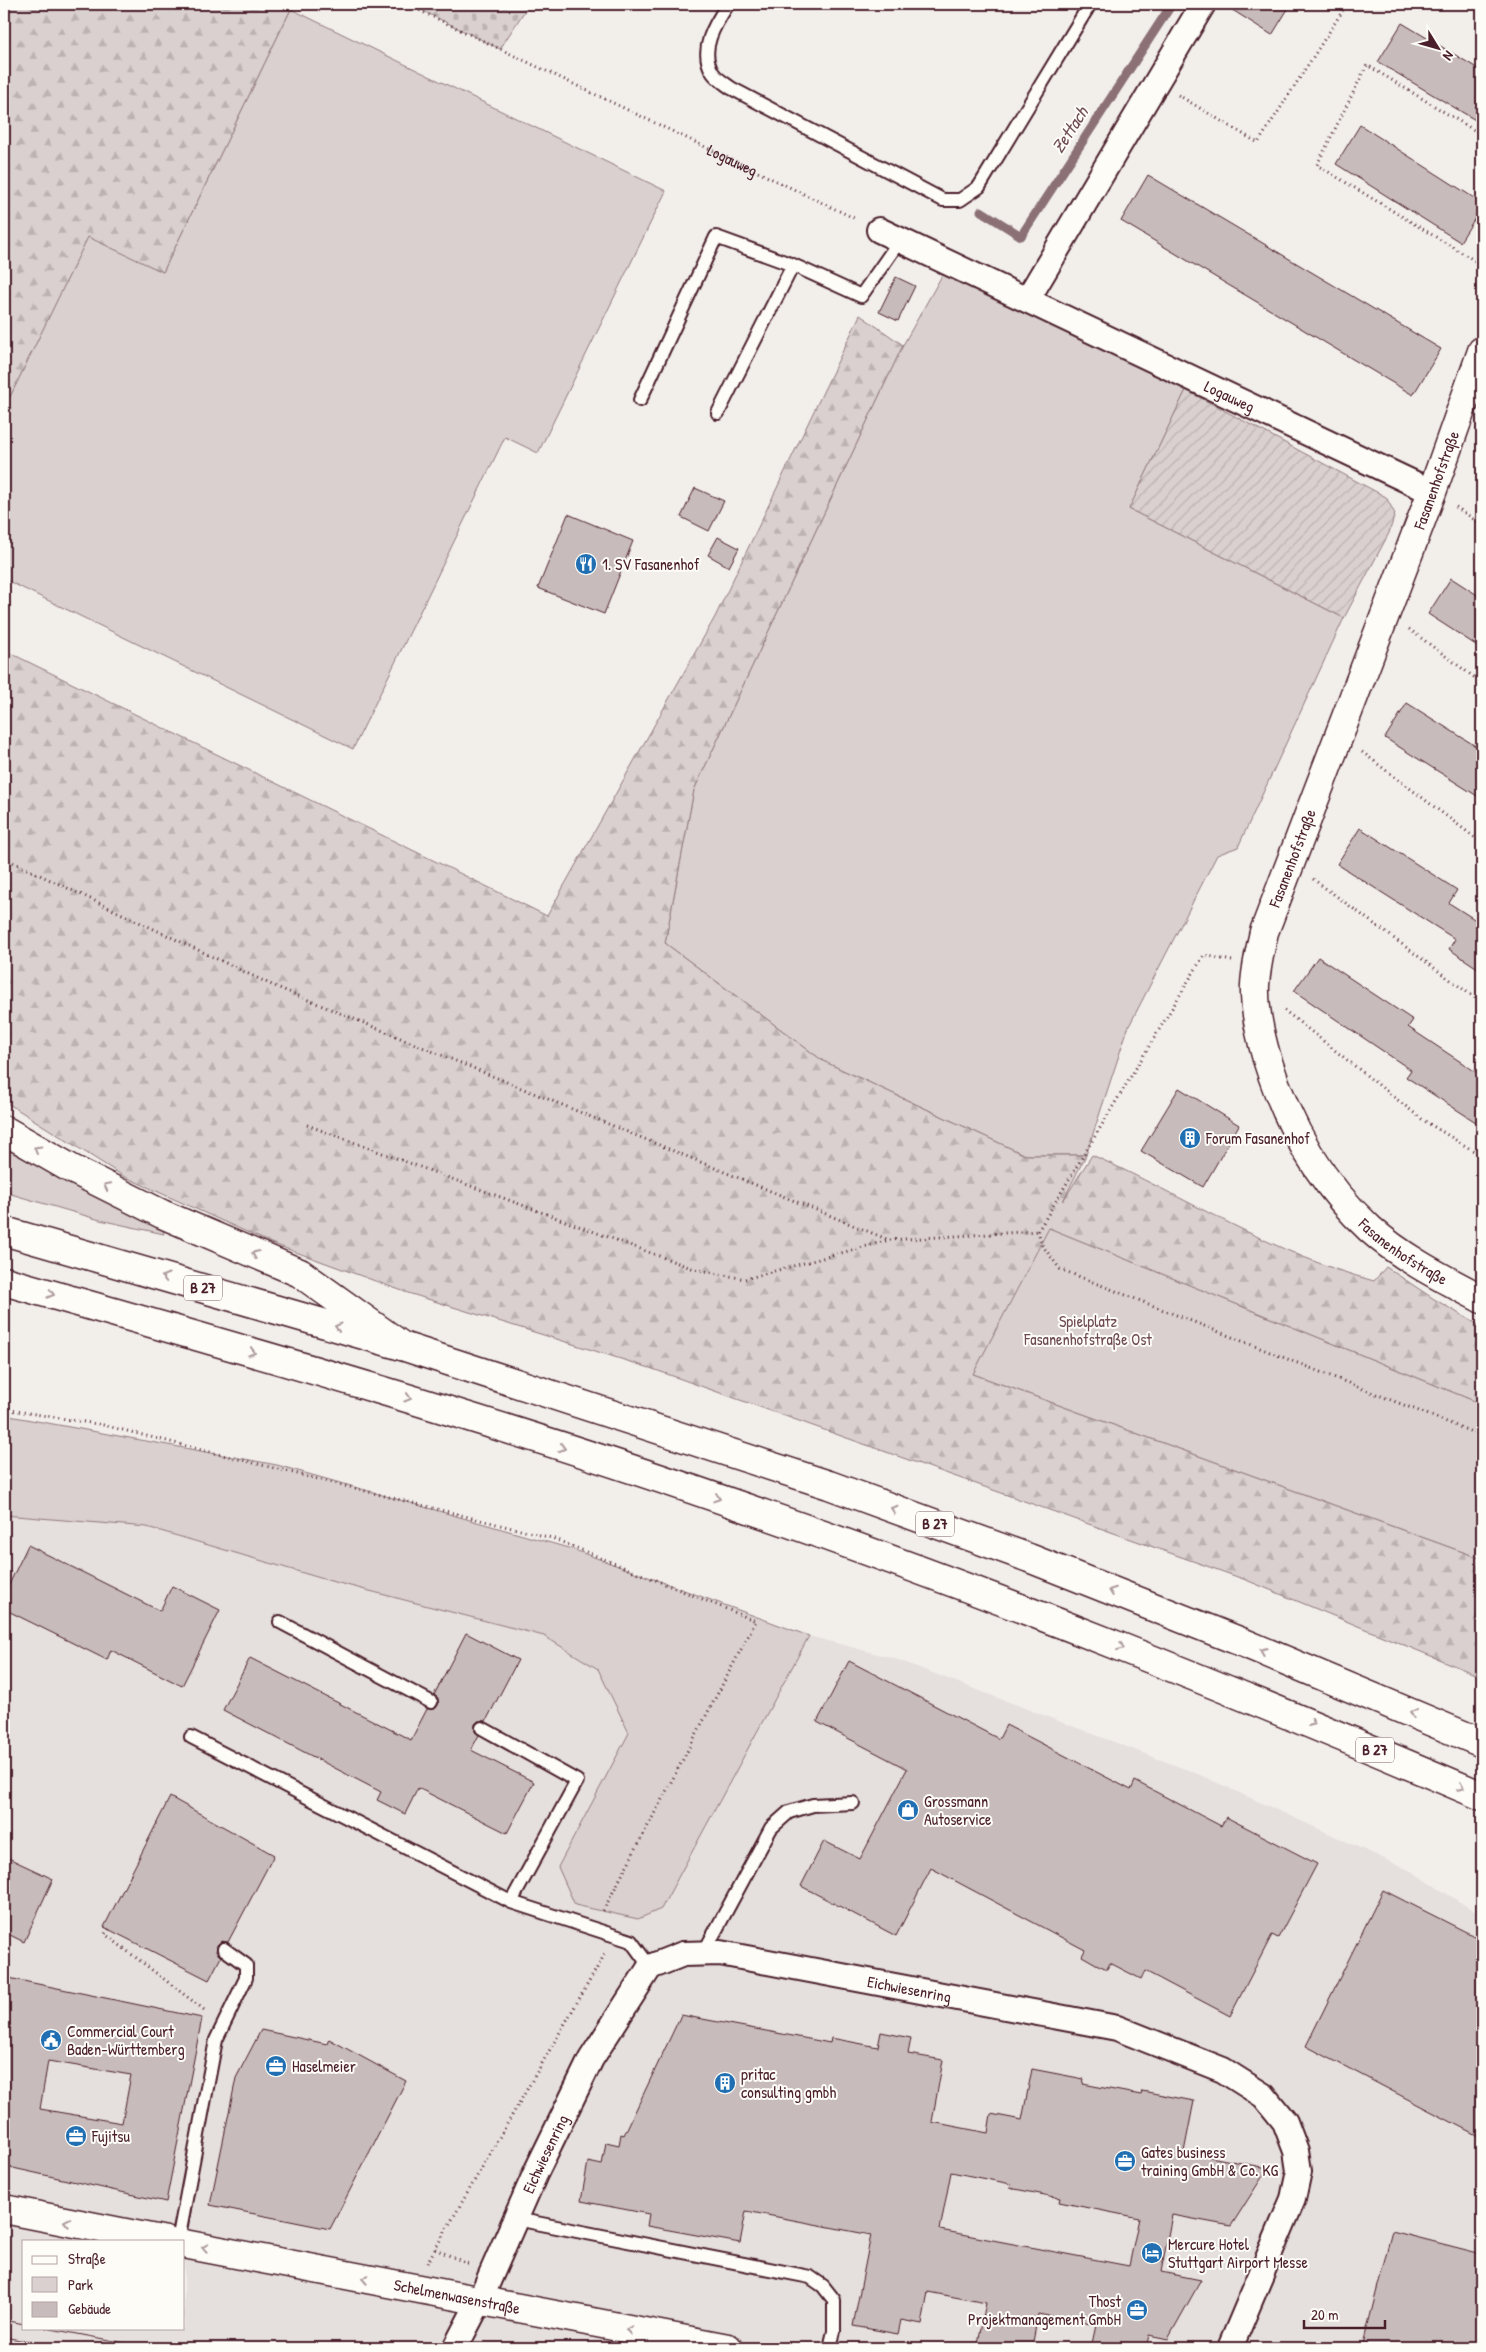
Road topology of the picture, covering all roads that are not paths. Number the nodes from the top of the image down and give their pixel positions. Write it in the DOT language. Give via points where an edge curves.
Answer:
graph roads {
  1 [pos="728,4"];
  2 [pos="1090,4"];
  3 [pos="1203,4"];
  4 [pos="889,235"];
  5 [pos="793,265"];
  6 [pos="1027,300"];
  7 [pos="1482,351"];
  8 [pos="640,400"];
  9 [pos="718,413"];
  10 [pos="1432,492"];
  11 [pos="4,1130"];
  12 [pos="4,1230"];
  13 [pos="4,1281"];
  14 [pos="1482,1299"];
  15 [pos="402,1346"];
  16 [pos="280,1622"];
  17 [pos="431,1702"];
  18 [pos="482,1728"];
  19 [pos="1470,1728"];
  20 [pos="192,1737"];
  21 [pos="1482,1743"];
  22 [pos="1482,1796"];
  23 [pos="854,1803"];
  24 [pos="511,1902"];
  25 [pos="224,1949"];
  26 [pos="703,1954"];
  27 [pos="650,1967"];
  28 [pos="4,2209"];
  29 [pos="516,2219"];
  30 [pos="161,2240"];
  31 [pos="178,2240"];
  32 [pos="185,2244"];
  33 [pos="479,2302"];
  34 [pos="1229,2346"];
  35 [pos="455,2348"];
  36 [pos="728,2348"];
  37 [pos="830,2348"];
  1 -- 2 [label="lane" via="713,29 706,57 714,74 731,88 943,200 960,200 979,187"];
  3 -- 6 [label="street"];
  4 -- 5 [label="lane" via="861,296"];
  4 -- 6 [label="street, Logauweg"];
  5 -- 8 [label="lane" via="716,237"];
  5 -- 9 [label="lane"];
  6 -- 10 [label="street, Logauweg"];
  7 -- 10 [label="main road, Fasanenhofstraße"];
  10 -- 14 [label="main road, Fasanenhofstraße" via="1264,932 1255,977 1259,1031 1272,1073 1288,1119 1315,1165 1346,1205 1371,1230 1405,1255"];
  15 -- 11 [label="main road, one-way" via="300,1273 162,1214 70,1168"];
  15 -- 12 [label="main road, B 27, one-way"];
  13 -- 22 [label="main road, B 27, one-way" via="417,1401 758,1512 1052,1619 1267,1704"];
  19 -- 15 [label="main road, B 27, one-way" via="856,1495"];
  16 -- 17 [label="lane"];
  18 -- 24 [label="lane" via="577,1782"];
  19 -- 21 [label="main road, B 27"];
  20 -- 24 [label="lane"];
  23 -- 26 [label="lane" via="813,1805 789,1812 771,1828"];
  24 -- 27 [label="lane" via="631,1941"];
  25 -- 31 [label="lane" via="246,1965 246,1978 216,2040"];
  26 -- 27 [label="street, Eichwiesenring" via="683,1954"];
  26 -- 34 [label="street, Eichwiesenring" via="720,1953 1117,2028 1223,2070 1264,2096 1285,2122 1296,2151 1299,2172 1293,2199"];
  27 -- 29 [label="street, Eichwiesenring" via="590,2059"];
  30 -- 28 [label="main road, one-way"];
  29 -- 33 [label="street, Eichwiesenring"];
  29 -- 37 [label="lane" via="810,2277 834,2300 834,2332"];
  33 -- 32 [label="main road, Schelmenwasenstraße, one-way"];
  33 -- 35 [label="street, Eichwiesenring"];
  36 -- 33 [label="main road, Schelmenwasenstraße, one-way"];
}
